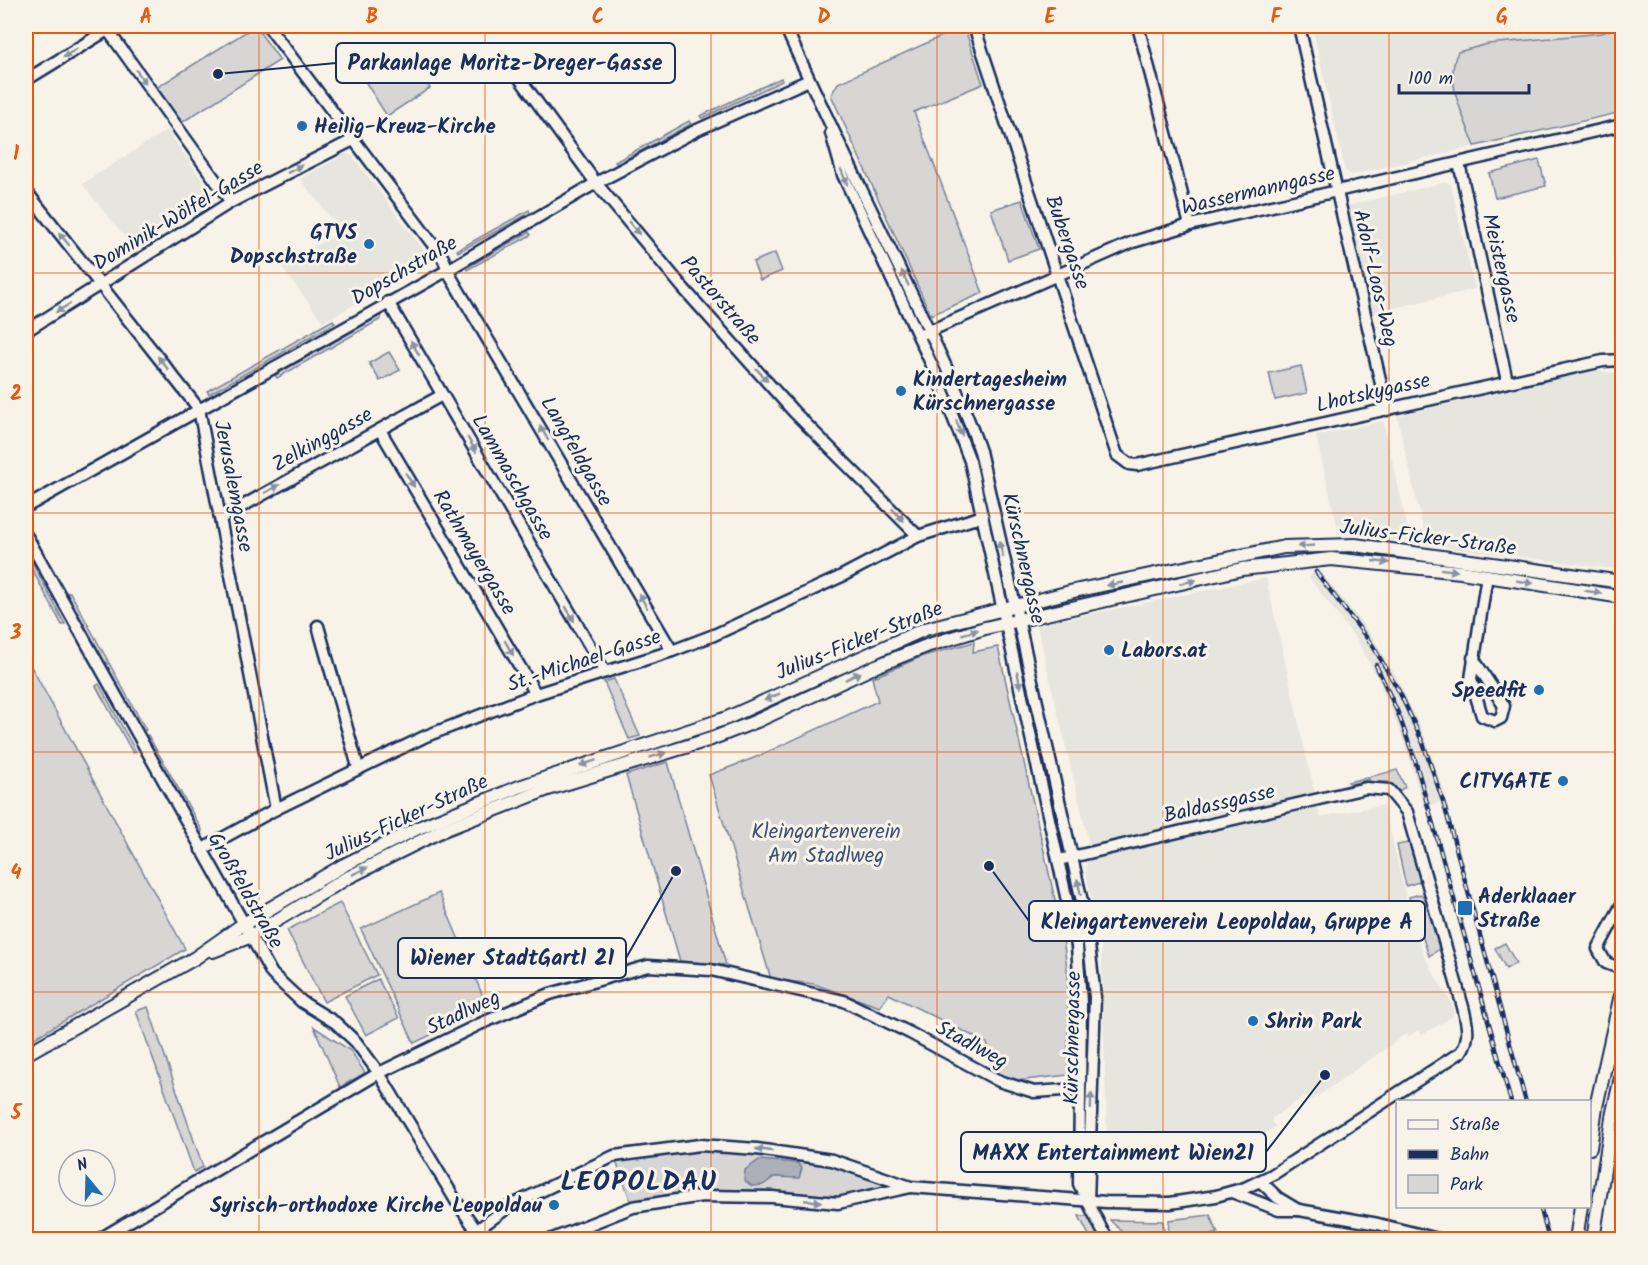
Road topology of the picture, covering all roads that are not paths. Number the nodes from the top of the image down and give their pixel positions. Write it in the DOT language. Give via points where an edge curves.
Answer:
graph roads {
  1 [pos="268,26"];
  2 [pos="785,26"];
  3 [pos="974,26"];
  4 [pos="1138,26"];
  5 [pos="1299,26"];
  6 [pos="111,27"];
  7 [pos="515,72"];
  8 [pos="26,80"];
  9 [pos="809,80"];
  10 [pos="828,121"];
  11 [pos="1623,125"];
  12 [pos="355,139"];
  13 [pos="1459,163"];
  14 [pos="596,183"];
  15 [pos="26,191"];
  16 [pos="1336,191"];
  17 [pos="231,202"];
  18 [pos="1190,225"];
  19 [pos="448,269"];
  20 [pos="1059,274"];
  21 [pos="101,285"];
  22 [pos="388,302"];
  23 [pos="26,331"];
  24 [pos="930,331"];
  25 [pos="917,337"];
  26 [pos="1623,360"];
  27 [pos="1507,381"];
  28 [pos="442,395"];
  29 [pos="199,409"];
  30 [pos="1387,410"];
  31 [pos="380,430"];
  32 [pos="1132,465"];
  33 [pos="26,507"];
  34 [pos="982,516"];
  35 [pos="221,518"];
  36 [pos="26,535"];
  37 [pos="918,536"];
  38 [pos="1488,569"];
  39 [pos="1623,582"];
  40 [pos="1623,597"];
  41 [pos="1015,605"];
  42 [pos="1002,609"];
  43 [pos="1013,622"];
  44 [pos="318,626"];
  45 [pos="672,651"];
  46 [pos="1473,657"];
  47 [pos="605,672"];
  48 [pos="536,694"];
  49 [pos="358,767"];
  50 [pos="276,809"];
  51 [pos="201,850"];
  52 [pos="1072,857"];
  53 [pos="1059,860"];
  54 [pos="1623,904"];
  55 [pos="242,925"];
  56 [pos="249,937"];
  57 [pos="195,958"];
  58 [pos="1623,969"];
  59 [pos="1623,990"];
  60 [pos="26,1054"];
  61 [pos="1623,1073"];
  62 [pos="379,1074"];
  63 [pos="1079,1089"];
  64 [pos="1591,1141"];
  65 [pos="1258,1182"];
  66 [pos="911,1187"];
  67 [pos="1232,1192"];
  68 [pos="1088,1202"];
  69 [pos="1267,1206"];
  70 [pos="1581,1208"];
  71 [pos="1299,1210"];
  72 [pos="475,1231"];
  73 [pos="98,1239"];
  74 [pos="463,1239"];
  75 [pos="483,1239"];
  76 [pos="550,1239"];
  77 [pos="1109,1239"];
  78 [pos="1442,1239"];
  79 [pos="1576,1239"];
  80 [pos="1593,1239"];
  1 -- 12 [label="street, Langfeldgasse"];
  2 -- 9 [label="street, Kürschnergasse"];
  3 -- 20 [label="street, Bubergasse"];
  4 -- 18 [label="street"];
  5 -- 16 [label="street, Adolf-Loos-Weg"];
  6 -- 8 [label="street, one-way"];
  6 -- 17 [label="street, one-way"];
  7 -- 14 [label="street, Pastorstraße"];
  9 -- 10 [label="street, Kürschnergasse"];
  9 -- 14 [label="street, Dopschstraße" via="697,130"];
  24 -- 10 [label="street, Kürschnergasse, one-way"];
  10 -- 25 [label="street, Kürschnergasse, one-way" via="843,175"];
  11 -- 13 [label="street, Wassermanngasse"];
  17 -- 12 [label="street, Dominik-Wölfel-Gasse, one-way"];
  12 -- 19 [label="street, Langfeldgasse"];
  13 -- 16 [label="street, Wassermanngasse"];
  13 -- 27 [label="street, Meistergasse"];
  14 -- 19 [label="street, Dopschstraße"];
  14 -- 37 [label="street, Pastorstraße, one-way" via="794,412"];
  21 -- 15 [label="street, Jerusalemgasse, one-way"];
  16 -- 18 [label="street, Wassermanngasse"];
  16 -- 30 [label="street, Adolf-Loos-Weg"];
  17 -- 21 [label="street, Dominik-Wölfel-Gasse"];
  18 -- 20 [label="street, Wassermanngasse" via="1133,242"];
  19 -- 22 [label="street, Dopschstraße"];
  45 -- 19 [label="street, Langfeldgasse, one-way"];
  20 -- 24 [label="street, Wassermanngasse"];
  20 -- 32 [label="street, Bubergasse" via="1117,455"];
  21 -- 23 [label="street, Dominik-Wölfel-Gasse, one-way"];
  29 -- 21 [label="street, Jerusalemgasse, one-way"];
  28 -- 22 [label="street, Lammaschgasse, one-way"];
  22 -- 29 [label="street, Dopschstraße"];
  24 -- 25 [label="street, Wassermanngasse"];
  41 -- 24 [label="street, Kürschnergasse, one-way" via="980,451"];
  25 -- 34 [label="street, Kürschnergasse, one-way" via="954,415 970,461"];
  26 -- 27 [label="street, Lhotskygasse"];
  27 -- 30 [label="street, Lhotskygasse"];
  28 -- 31 [label="street, Zelkinggasse"];
  28 -- 47 [label="street, Lammaschgasse, one-way"];
  29 -- 33 [label="street, Dopschstraße"];
  29 -- 35 [label="street, Jerusalemgasse"];
  30 -- 32 [label="street, Lhotskygasse"];
  35 -- 31 [label="street, Zelkinggasse, one-way"];
  31 -- 48 [label="street, Rathmayergasse, one-way"];
  34 -- 37 [label="street, St.-Michael-Gasse"];
  34 -- 42 [label="street, Kürschnergasse"];
  35 -- 50 [label="street, Jerusalemgasse"];
  36 -- 51 [label="street, Großfeldstraße"];
  37 -- 45 [label="street, St.-Michael-Gasse" via="743,623"];
  38 -- 39 [label="main road, Julius-Ficker-Straße"];
  38 -- 40 [label="main road, Julius-Ficker-Straße, one-way"];
  38 -- 41 [label="main road, Julius-Ficker-Straße, one-way" via="1355,545 1284,547"];
  43 -- 38 [label="main road, Julius-Ficker-Straße, one-way" via="1242,570 1306,560"];
  38 -- 46 [label="street"];
  41 -- 42 [label="main road, Julius-Ficker-Straße"];
  41 -- 43 [label="street, Kürschnergasse"];
  42 -- 43 [label="street, Kürschnergasse"];
  42 -- 55 [label="main road, Julius-Ficker-Straße, one-way" via="925,629 727,718 462,809 344,866"];
  43 -- 52 [label="street, Kürschnergasse"];
  43 -- 53 [label="street, Kürschnergasse, one-way"];
  56 -- 43 [label="main road, Julius-Ficker-Straße, one-way" via="347,878 441,831 558,786 720,735 929,645"];
  44 -- 49 [label="street"];
  45 -- 47 [label="street, St.-Michael-Gasse"];
  46 -- 46 [label="street" via="1471,679 1482,716 1495,721 1502,718 1504,706"];
  47 -- 48 [label="street, St.-Michael-Gasse"];
  48 -- 49 [label="street, St.-Michael-Gasse"];
  49 -- 50 [label="street, St.-Michael-Gasse"];
  50 -- 51 [label="street, St.-Michael-Gasse"];
  51 -- 55 [label="street, Großfeldstraße"];
  52 -- 53 [label="street, Baldassgasse"];
  52 -- 65 [label="street, Baldassgasse" via="1366,788 1389,790 1407,812 1468,1037 1461,1052"];
  68 -- 52 [label="street, Kürschnergasse, one-way" via="1094,987 1086,919"];
  53 -- 63 [label="street, Kürschnergasse" via="1079,964"];
  54 -- 58 [label="street" via="1601,940 1600,956 1607,964"];
  55 -- 56 [label="street, Großfeldstraße"];
  55 -- 57 [label="main road, Julius-Ficker-Straße"];
  56 -- 57 [label="main road, Julius-Ficker-Straße"];
  56 -- 62 [label="street, Großfeldstraße" via="272,974 302,1002 336,1023 357,1042"];
  57 -- 60 [label="main road, Julius-Ficker-Straße"];
  59 -- 64 [label="main road"];
  61 -- 80 [label="main road"];
  62 -- 63 [label="street, Stadlweg" via="550,994 635,969 660,966 711,970 844,1001 999,1081 1034,1092"];
  62 -- 72 [label="street, Großfeldstraße"];
  62 -- 73 [label="street, Stadlweg"];
  63 -- 68 [label="street, Kürschnergasse" via="1079,1184"];
  65 -- 67 [label="street"];
  65 -- 69 [label="street"];
  65 -- 71 [label="street"];
  66 -- 68 [label="street"];
  66 -- 72 [label="street, one-way" via="832,1160 700,1145 614,1156 510,1206"];
  76 -- 66 [label="street, one-way" via="633,1208 702,1196 838,1203"];
  67 -- 68 [label="street" via="1170,1203"];
  67 -- 69 [label="street"];
  68 -- 77 [label="street"];
  69 -- 71 [label="street"];
  70 -- 79 [label="main road"];
  71 -- 78 [label="street"];
  72 -- 74 [label="street"];
  72 -- 75 [label="street, Großfeldstraße"];
}
